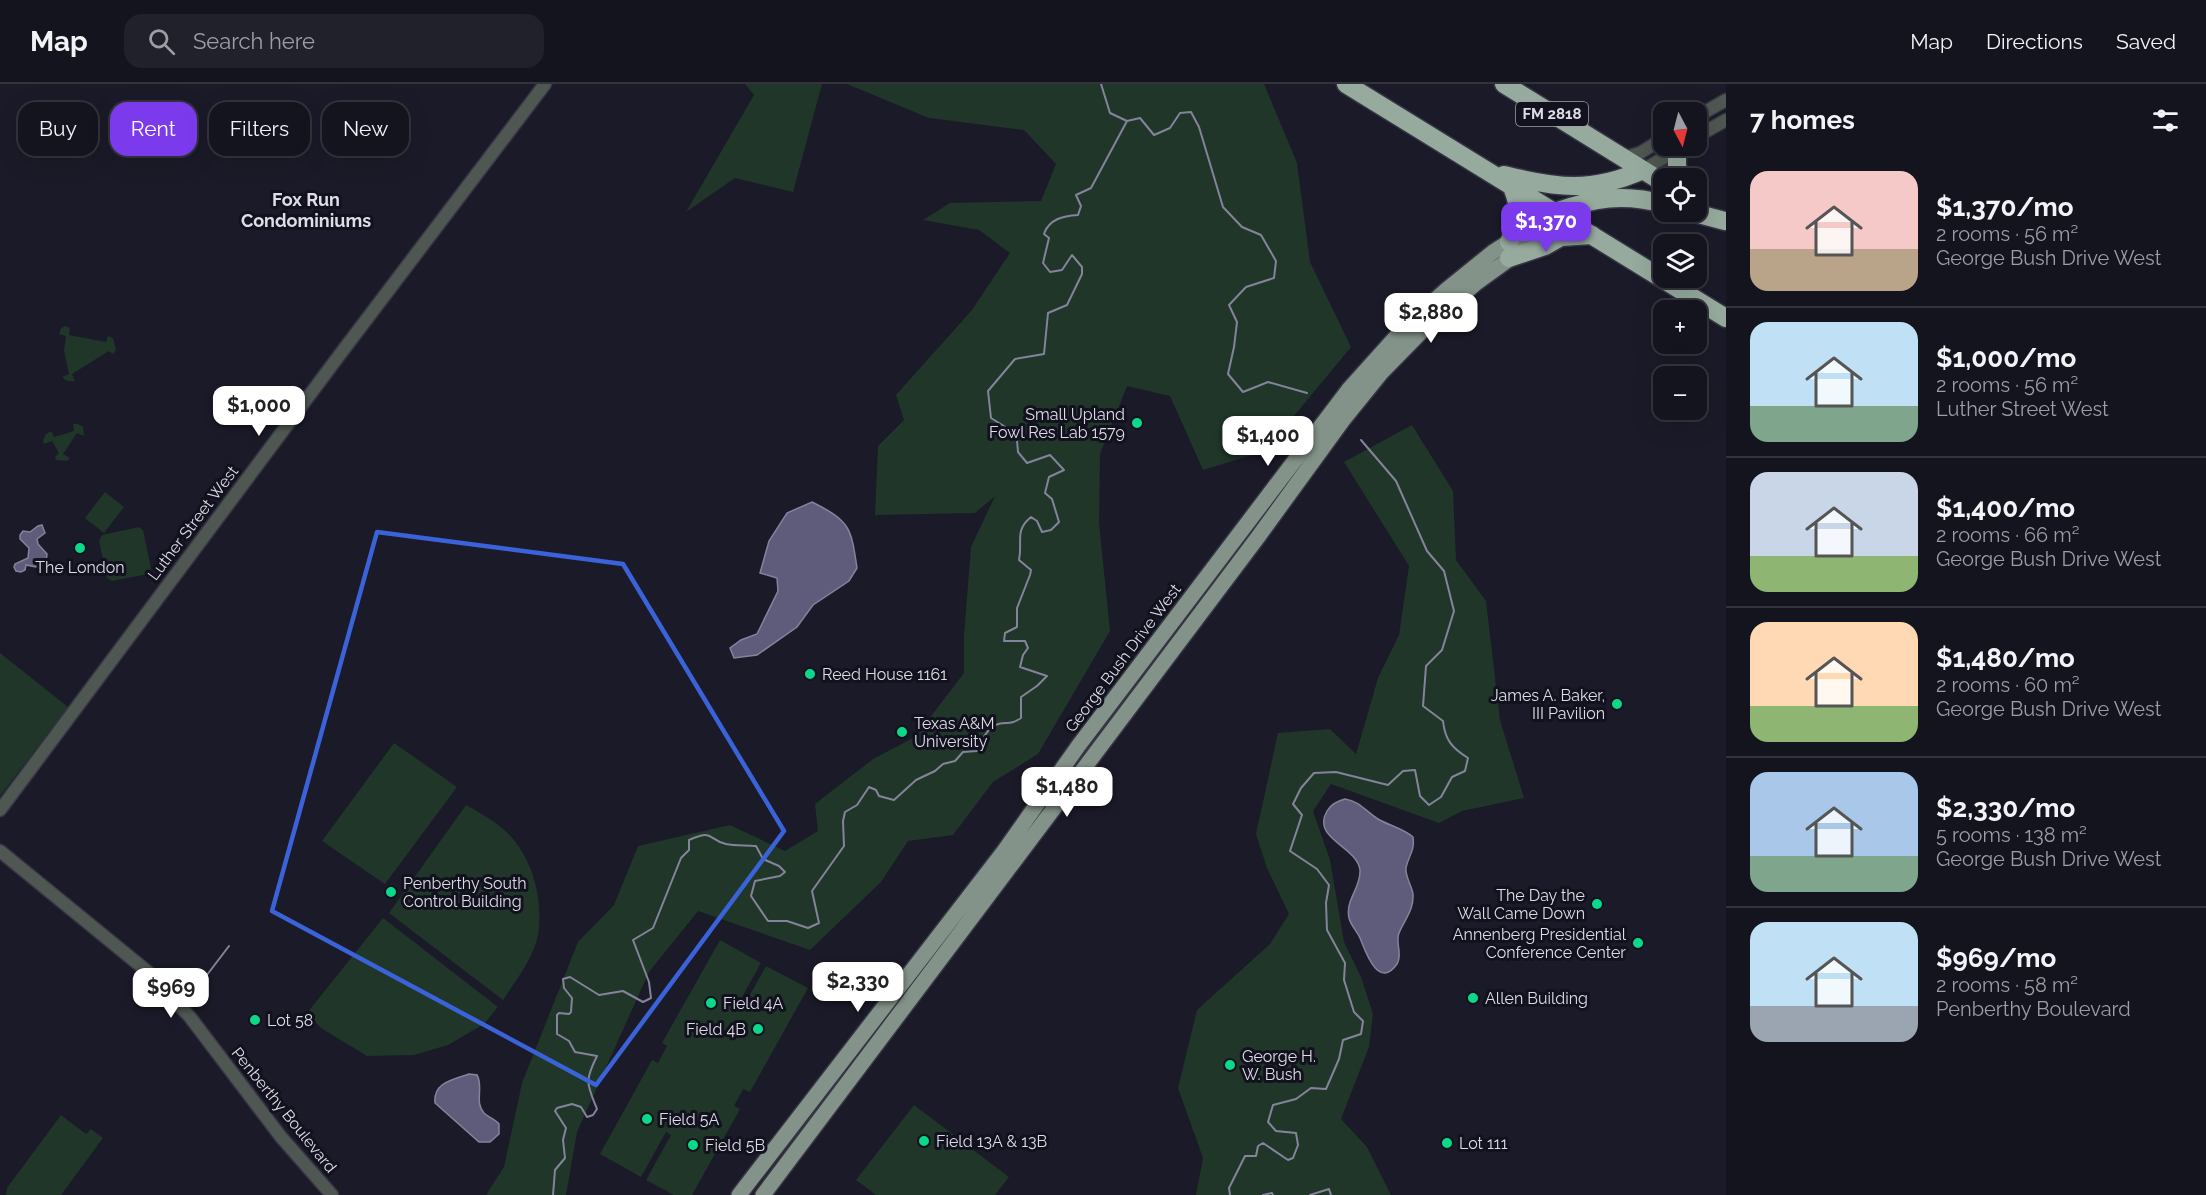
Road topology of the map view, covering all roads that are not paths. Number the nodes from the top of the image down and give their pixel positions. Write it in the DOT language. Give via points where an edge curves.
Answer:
graph roads {
  1 [pos="545,84"];
  2 [pos="1504,84"];
  3 [pos="1349,85"];
  4 [pos="1726,100"];
  5 [pos="1707,111"];
  6 [pos="1726,120"];
  7 [pos="1707,131"];
  8 [pos="1653,150"];
  9 [pos="1660,156"];
  10 [pos="1623,158"];
  11 [pos="1485,170"];
  12 [pos="1643,170"];
  13 [pos="1653,176"];
  14 [pos="1512,187"];
  15 [pos="1653,201"];
  16 [pos="1707,210"];
  17 [pos="1707,216"];
  18 [pos="1563,217"];
  19 [pos="1726,221"];
  20 [pos="1592,235"];
  21 [pos="1509,250"];
  22 [pos="1726,318"];
  23 [pos="0,810"];
  24 [pos="0,851"];
  25 [pos="332,1195"];
  26 [pos="739,1195"];
  27 [pos="763,1195"];
  1 -- 23 [label="street, Luther Street West"];
  2 -- 10 [label="highway, FM 2818"];
  3 -- 11 [label="highway"];
  4 -- 5 [label="street"];
  6 -- 7 [label="street"];
  8 -- 10 [label="street"];
  9 -- 12 [label="street"];
  10 -- 12 [label="highway, FM 2818"];
  11 -- 12 [label="highway" via="1560,187 1615,181"];
  11 -- 14 [label="highway"];
  12 -- 13 [label="highway, FM 2818"];
  14 -- 18 [label="highway"];
  14 -- 21 [label="highway" via="1520,214"];
  15 -- 18 [label="highway" via="1617,197 1586,201"];
  16 -- 19 [label="highway"];
  17 -- 19 [label="highway"];
  18 -- 20 [label="highway"];
  18 -- 21 [label="main road, George Bush Drive West"];
  20 -- 21 [label="highway" via="1561,237 1545,246"];
  20 -- 22 [label="highway"];
  21 -- 26 [label="main road, George Bush Drive West" via="1493,252 1430,304 1339,402 1004,852"];
  21 -- 27 [label="main road, George Bush Drive West" via="1415,337 1343,420"];
  24 -- 25 [label="street, Penberthy Boulevard" via="148,972 190,1017 281,1137"];
}
